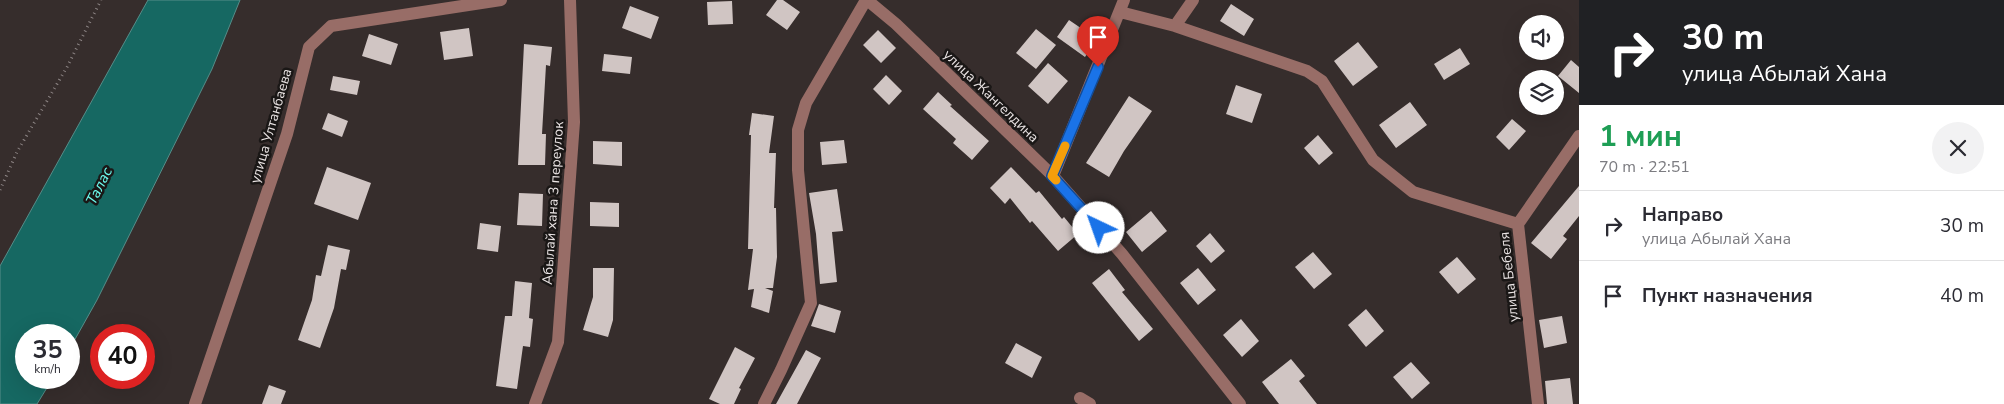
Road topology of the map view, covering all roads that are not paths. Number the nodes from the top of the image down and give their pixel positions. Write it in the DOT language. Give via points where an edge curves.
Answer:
graph roads {
  1 [pos="501,0"];
  2 [pos="570,0"];
  3 [pos="866,0"];
  4 [pos="1124,0"];
  5 [pos="1193,0"];
  6 [pos="1120,12"];
  7 [pos="1175,26"];
  8 [pos="1579,136"];
  9 [pos="1052,176"];
  10 [pos="1518,224"];
  11 [pos="195,404"];
  12 [pos="535,404"];
  13 [pos="764,404"];
  14 [pos="1240,404"];
  15 [pos="1538,404"];
  1 -- 11 [label="street, улица Ултанбаева" via="331,26 309,47 287,134"];
  2 -- 12 [label="street, Абылай хана 3 переулок" via="574,122 558,342"];
  3 -- 9 [label="street, улица Жангелдина" via="896,24"];
  3 -- 13 [label="street" via="806,103 798,130 798,170 811,303"];
  4 -- 6 [label="street"];
  5 -- 7 [label="street"];
  6 -- 7 [label="street"];
  6 -- 9 [label="street"];
  7 -- 10 [label="street" via="1307,71 1322,81 1373,160 1414,192"];
  8 -- 10 [label="street, улица Бебеля"];
  9 -- 14 [label="street, улица Жангелдина" via="1122,254"];
  10 -- 15 [label="street, улица Бебеля"];
}
